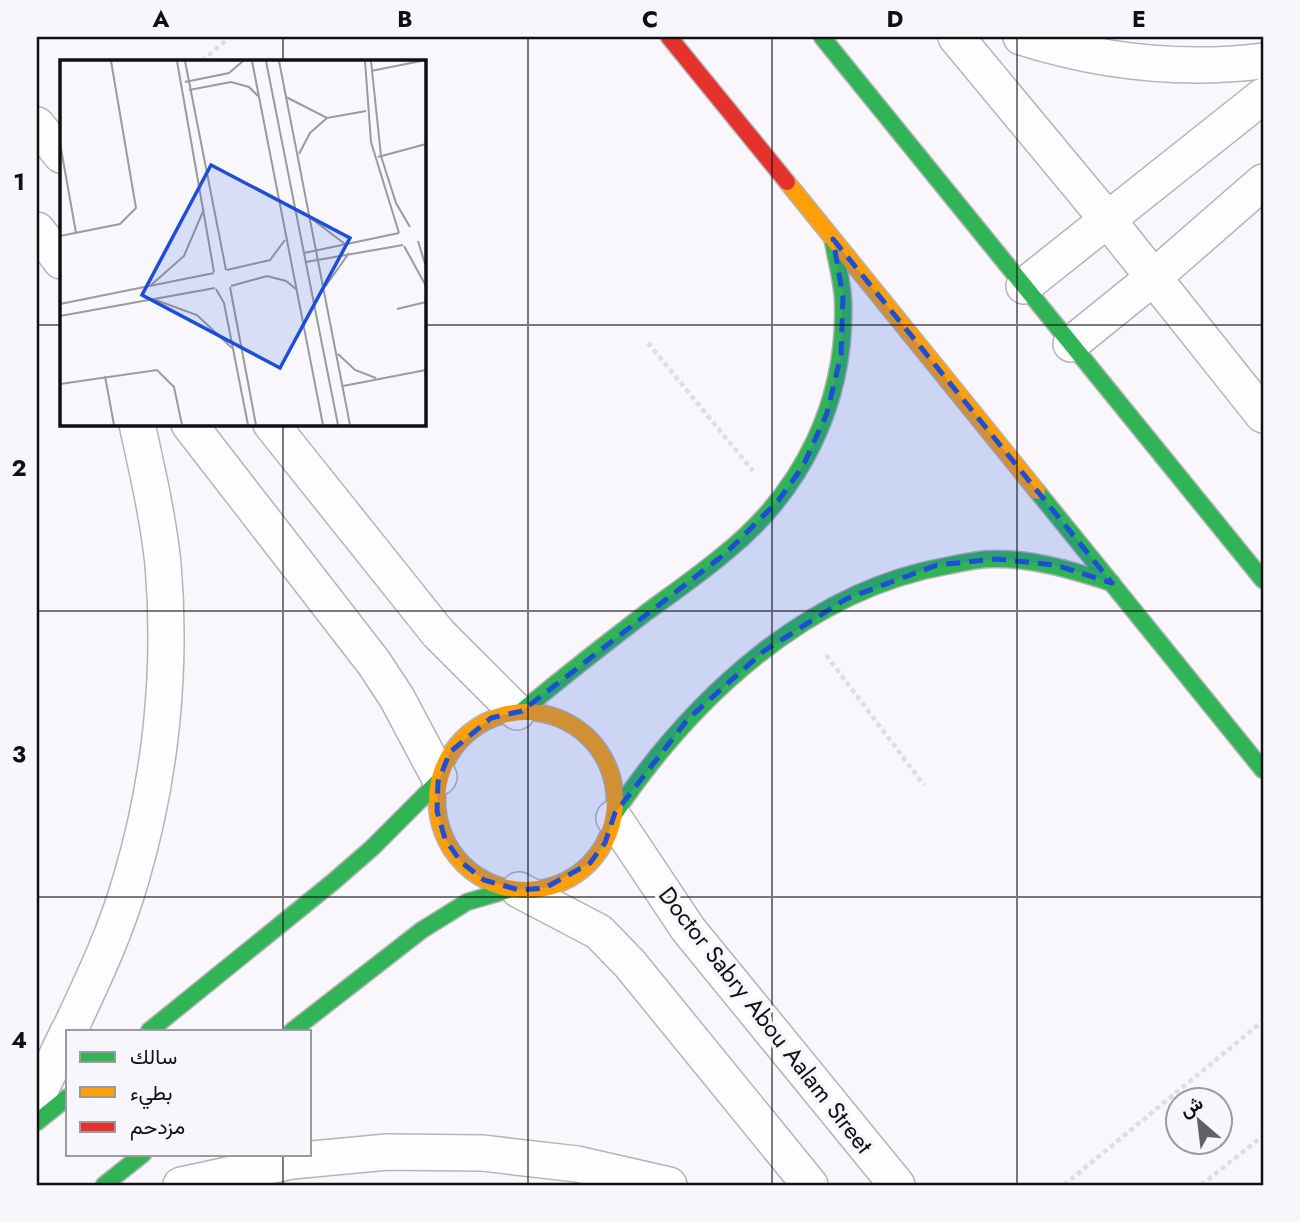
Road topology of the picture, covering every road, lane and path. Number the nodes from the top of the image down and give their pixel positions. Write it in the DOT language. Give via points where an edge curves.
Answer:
graph roads {
  1 [pos="230,37"];
  2 [pos="669,37"];
  3 [pos="822,37"];
  4 [pos="956,37"];
  5 [pos="1021,37"];
  6 [pos="203,60"];
  7 [pos="1263,61"];
  8 [pos="1263,96"];
  9 [pos="37,125"];
  10 [pos="60,154"];
  11 [pos="1263,182"];
  12 [pos="1107,219"];
  13 [pos="37,230"];
  14 [pos="833,239"];
  15 [pos="60,260"];
  16 [pos="1154,277"];
  17 [pos="1024,286"];
  18 [pos="648,343"];
  19 [pos="1071,344"];
  20 [pos="1263,415"];
  21 [pos="137,425"];
  22 [pos="190,425"];
  23 [pos="272,425"];
  24 [pos="778,501"];
  25 [pos="1263,580"];
  26 [pos="1112,583"];
  27 [pos="803,624"];
  28 [pos="519,711"];
  29 [pos="1263,770"];
  30 [pos="439,780"];
  31 [pos="924,785"];
  32 [pos="614,816"];
  33 [pos="515,889"];
  34 [pos="1263,1021"];
  35 [pos="70,1030"];
  36 [pos="150,1030"];
  37 [pos="293,1030"];
  38 [pos="66,1038"];
  39 [pos="37,1097"];
  40 [pos="66,1099"];
  41 [pos="37,1122"];
  42 [pos="1263,1136"];
  43 [pos="140,1156"];
  44 [pos="104,1185"];
  45 [pos="181,1185"];
  46 [pos="669,1185"];
  47 [pos="810,1185"];
  48 [pos="897,1185"];
  49 [pos="1064,1185"];
  50 [pos="1201,1185"];
  1 -- 6 [label="path"];
  2 -- 14 [label="street"];
  3 -- 17 [label="street"];
  4 -- 12 [label="street"];
  5 -- 7 [label="street" via="1111,59 1169,65"];
  8 -- 12 [label="street"];
  9 -- 10 [label="street"];
  11 -- 16 [label="street"];
  12 -- 16 [label="street"];
  12 -- 17 [label="street"];
  13 -- 15 [label="street"];
  14 -- 24 [label="street" via="843,298 841,355 827,413 803,466"];
  14 -- 26 [label="street"];
  16 -- 19 [label="street"];
  16 -- 20 [label="street"];
  17 -- 19 [label="street"];
  18 -- 24 [label="path"];
  19 -- 25 [label="street"];
  21 -- 35 [label="street" via="163,564 166,670 156,776 131,880"];
  22 -- 30 [label="street" via="374,663"];
  23 -- 28 [label="street" via="429,623"];
  24 -- 28 [label="street" via="726,553"];
  26 -- 27 [label="street" via="1055,565 1008,560 937,565 891,579"];
  26 -- 29 [label="street"];
  27 -- 31 [label="path"];
  27 -- 32 [label="street" via="764,651 688,719 652,759"];
  28 -- 30 [label="street" via="491,718 468,732 450,752"];
  28 -- 32 [label="street" via="554,716 572,725 602,753 614,782"];
  30 -- 33 [label="street" via="436,811 445,839 461,862 484,880"];
  30 -- 36 [label="street" via="333,882"];
  32 -- 33 [label="street" via="605,843 590,863 569,879 545,888"];
  32 -- 48 [label="street, Doctor Sabry Abou Aalam Street" via="688,929"];
  33 -- 37 [label="street" via="467,902 433,923"];
  33 -- 47 [label="street" via="598,932 630,964"];
  34 -- 49 [label="path"];
  38 -- 39 [label="street"];
  40 -- 41 [label="street"];
  42 -- 50 [label="path"];
  43 -- 44 [label="street"];
  45 -- 46 [label="street" via="292,1161 387,1152 482,1153 577,1164"];
}
